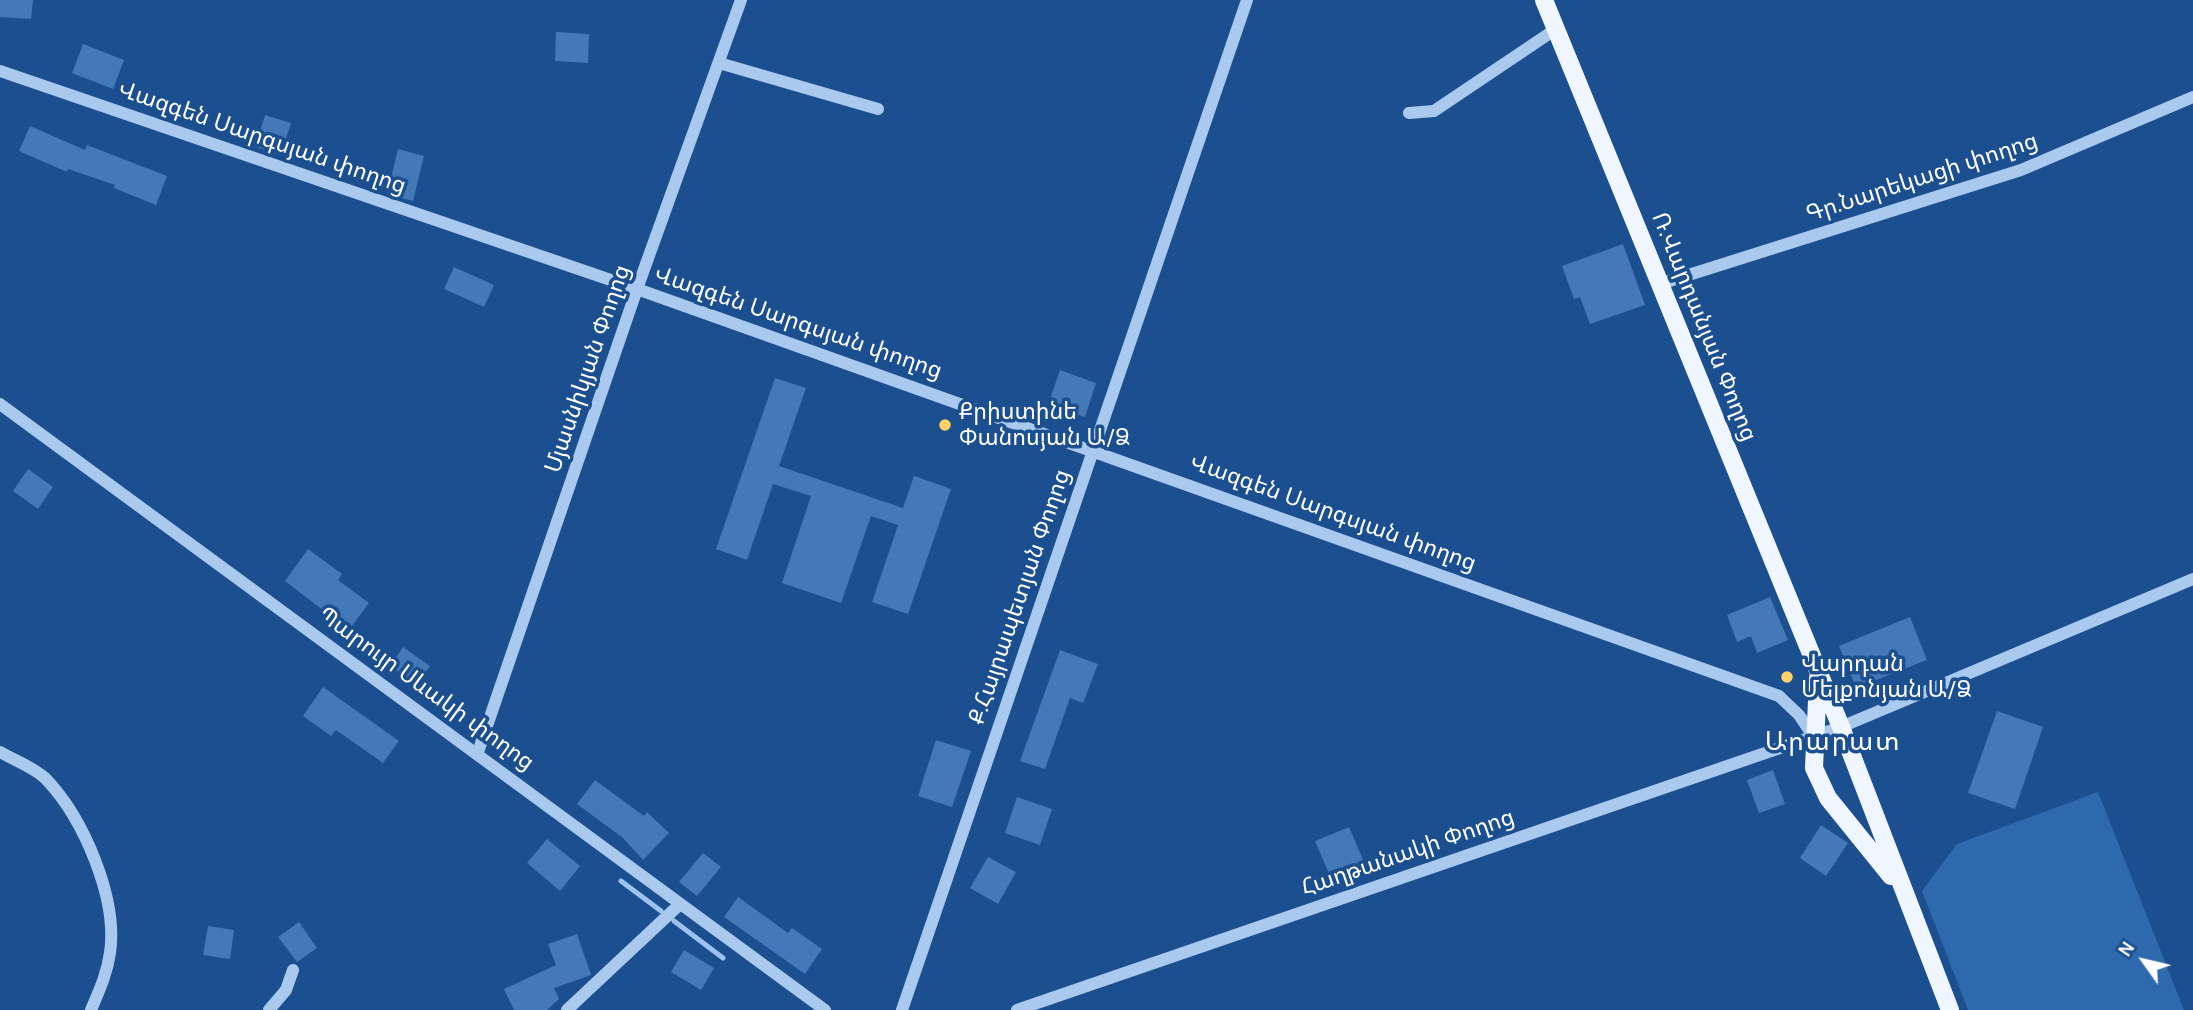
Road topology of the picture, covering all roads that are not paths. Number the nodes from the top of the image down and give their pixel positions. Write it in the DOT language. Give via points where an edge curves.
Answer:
graph roads {
  1 [pos="741,0"];
  2 [pos="1247,0"];
  3 [pos="1544,0"];
  4 [pos="1556,29"];
  5 [pos="719,63"];
  6 [pos="0,71"];
  7 [pos="2193,97"];
  8 [pos="878,109"];
  9 [pos="1409,113"];
  10 [pos="1660,285"];
  11 [pos="637,289"];
  12 [pos="0,404"];
  13 [pos="1093,449"];
  14 [pos="2193,579"];
  15 [pos="1818,673"];
  16 [pos="1841,727"];
  17 [pos="1813,736"];
  18 [pos="0,751"];
  19 [pos="478,752"];
  20 [pos="1906,896"];
  21 [pos="679,905"];
  22 [pos="293,970"];
  23 [pos="91,1010"];
  24 [pos="269,1010"];
  25 [pos="567,1010"];
  26 [pos="825,1010"];
  27 [pos="902,1010"];
  28 [pos="1017,1010"];
  29 [pos="1950,1010"];
  1 -- 5 [label="street, Մյասնիկյան Փողոց"];
  2 -- 13 [label="street, Ք.Հայրապետյան Փողոց"];
  3 -- 4 [label="main road, Ռ.Վարդանյան Փողոց"];
  4 -- 9 [label="street" via="1434,111"];
  4 -- 10 [label="main road, Ռ.Վարդանյան Փողոց"];
  5 -- 8 [label="street"];
  5 -- 11 [label="street, Մյասնիկյան Փողոց"];
  6 -- 11 [label="street, Վազգեն Սարգսյան փողոց"];
  7 -- 10 [label="street, Գր.Նարեկացի փողոց" via="2021,170"];
  10 -- 15 [label="main road, Ռ.Վարդանյան Փողոց"];
  11 -- 13 [label="street, Վազգեն Սարգսյան փողոց"];
  11 -- 19 [label="street, Մյասնիկյան Փողոց"];
  12 -- 19 [label="street, Պարույր Սևակի փողոց"];
  13 -- 17 [label="street, Վազգեն Սարգսյան փողոց" via="1779,696"];
  13 -- 27 [label="street, Ք.Հայրապետյան Փողոց"];
  14 -- 16 [label="street"];
  15 -- 16 [label="main road, Ռ.Վարդանյան Փողոց"];
  15 -- 17 [label="main road"];
  16 -- 17 [label="street"];
  16 -- 20 [label="main road, Ռ.Վարդանյան Փողոց"];
  17 -- 20 [label="main road" via="1814,768 1828,797"];
  17 -- 28 [label="street, Հաղթանակի Փողոց"];
  18 -- 23 [label="street" via="45,778 71,812 96,860 109,907 110,951"];
  19 -- 21 [label="street, Պարույր Սևակի փողոց"];
  20 -- 29 [label="main road"];
  21 -- 25 [label="street"];
  21 -- 26 [label="street, Պարույր Սևակի փողոց"];
  22 -- 24 [label="street" via="286,990"];
}
